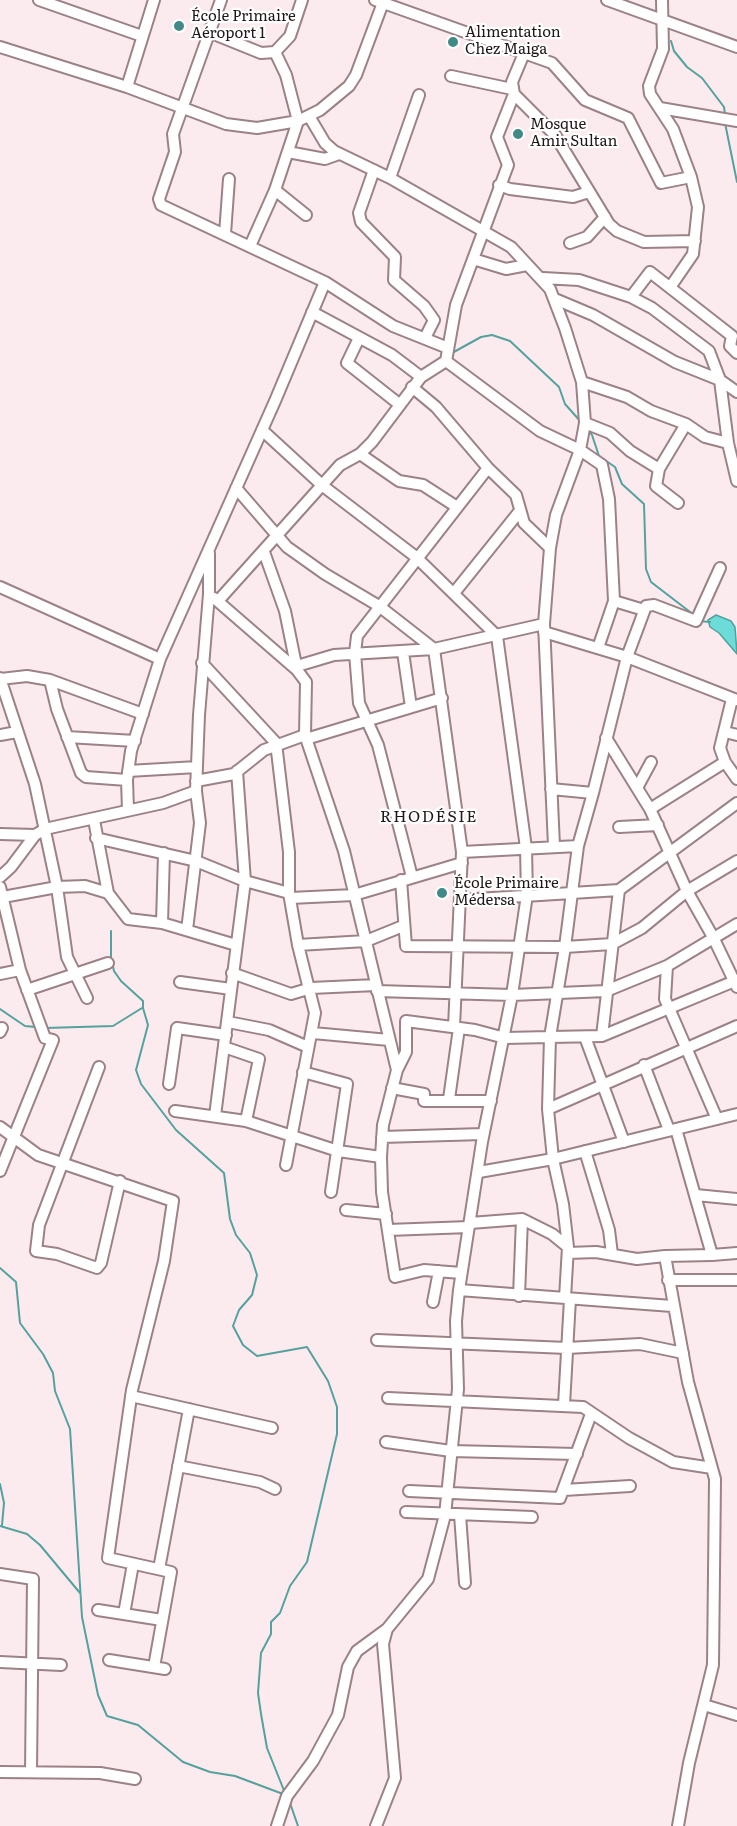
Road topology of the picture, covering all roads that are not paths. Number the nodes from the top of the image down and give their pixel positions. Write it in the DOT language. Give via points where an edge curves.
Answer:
graph roads {
  1 [pos="39,0"];
  2 [pos="154,0"];
  3 [pos="221,0"];
  4 [pos="302,0"];
  5 [pos="607,0"];
  6 [pos="662,0"];
  7 [pos="381,1"];
  8 [pos="660,21"];
  9 [pos="209,32"];
  10 [pos="142,36"];
  11 [pos="0,47"];
  12 [pos="737,47"];
  13 [pos="525,51"];
  14 [pos="275,52"];
  15 [pos="451,76"];
  16 [pos="127,87"];
  17 [pos="513,91"];
  18 [pos="419,95"];
  19 [pos="183,107"];
  20 [pos="660,108"];
  21 [pos="309,116"];
  22 [pos="737,121"];
  23 [pos="298,122"];
  24 [pos="288,152"];
  25 [pos="339,154"];
  26 [pos="374,170"];
  27 [pos="691,177"];
  28 [pos="390,178"];
  29 [pos="229,179"];
  30 [pos="499,185"];
  31 [pos="275,190"];
  32 [pos="589,192"];
  33 [pos="306,215"];
  34 [pos="605,217"];
  35 [pos="483,231"];
  36 [pos="225,234"];
  37 [pos="695,241"];
  38 [pos="570,243"];
  39 [pos="250,246"];
  40 [pos="473,259"];
  41 [pos="527,265"];
  42 [pos="543,278"];
  43 [pos="324,282"];
  44 [pos="671,286"];
  45 [pos="630,297"];
  46 [pos="555,299"];
  47 [pos="312,312"];
  48 [pos="359,338"];
  49 [pos="425,338"];
  50 [pos="448,348"];
  51 [pos="737,353"];
  52 [pos="446,361"];
  53 [pos="421,377"];
  54 [pos="720,380"];
  55 [pos="582,382"];
  56 [pos="412,387"];
  57 [pos="737,392"];
  58 [pos="399,404"];
  59 [pos="585,423"];
  60 [pos="686,424"];
  61 [pos="262,430"];
  62 [pos="728,443"];
  63 [pos="580,450"];
  64 [pos="360,454"];
  65 [pos="488,468"];
  66 [pos="659,469"];
  67 [pos="737,481"];
  68 [pos="323,486"];
  69 [pos="236,489"];
  70 [pos="678,502"];
  71 [pos="457,507"];
  72 [pos="519,512"];
  73 [pos="277,538"];
  74 [pos="550,548"];
  75 [pos="208,549"];
  76 [pos="264,552"];
  77 [pos="416,557"];
  78 [pos="720,568"];
  79 [pos="0,587"];
  80 [pos="454,593"];
  81 [pos="214,598"];
  82 [pos="614,601"];
  83 [pos="379,606"];
  84 [pos="644,610"];
  85 [pos="544,628"];
  86 [pos="497,636"];
  87 [pos="598,648"];
  88 [pos="434,649"];
  89 [pos="355,652"];
  90 [pos="403,652"];
  91 [pos="627,657"];
  92 [pos="160,659"];
  93 [pos="202,663"];
  94 [pos="297,668"];
  95 [pos="0,678"];
  96 [pos="50,680"];
  97 [pos="442,698"];
  98 [pos="735,699"];
  99 [pos="411,707"];
  100 [pos="143,714"];
  101 [pos="366,722"];
  102 [pos="17,732"];
  103 [pos="725,732"];
  104 [pos="0,735"];
  105 [pos="737,735"];
  106 [pos="67,737"];
  107 [pos="305,737"];
  108 [pos="606,738"];
  109 [pos="135,741"];
  110 [pos="276,743"];
  111 [pos="651,762"];
  112 [pos="725,762"];
  113 [pos="197,767"];
  114 [pos="237,771"];
  115 [pos="127,776"];
  116 [pos="737,779"];
  117 [pos="196,786"];
  118 [pos="637,788"];
  119 [pos="551,789"];
  120 [pos="593,794"];
  121 [pos="737,803"];
  122 [pos="650,809"];
  123 [pos="128,810"];
  124 [pos="94,820"];
  125 [pos="658,825"];
  126 [pos="619,827"];
  127 [pos="40,832"];
  128 [pos="0,834"];
  129 [pos="96,838"];
  130 [pos="554,846"];
  131 [pos="578,846"];
  132 [pos="526,848"];
  133 [pos="164,854"];
  134 [pos="671,854"];
  135 [pos="462,857"];
  136 [pos="196,861"];
  137 [pos="737,861"];
  138 [pos="0,877"];
  139 [pos="406,878"];
  140 [pos="245,881"];
  141 [pos="57,887"];
  142 [pos="619,890"];
  143 [pos="687,891"];
  144 [pos="1,892"];
  145 [pos="108,893"];
  146 [pos="572,894"];
  147 [pos="354,895"];
  148 [pos="527,895"];
  149 [pos="290,896"];
  150 [pos="461,900"];
  151 [pos="162,923"];
  152 [pos="737,924"];
  153 [pos="403,926"];
  154 [pos="187,930"];
  155 [pos="713,937"];
  156 [pos="366,941"];
  157 [pos="612,944"];
  158 [pos="236,945"];
  159 [pos="298,945"];
  160 [pos="457,946"];
  161 [pos="565,947"];
  162 [pos="517,948"];
  163 [pos="108,963"];
  164 [pos="667,966"];
  165 [pos="20,970"];
  166 [pos="76,973"];
  167 [pos="232,973"];
  168 [pos="0,974"];
  169 [pos="180,982"];
  170 [pos="736,983"];
  171 [pos="311,988"];
  172 [pos="376,988"];
  173 [pos="231,989"];
  174 [pos="27,990"];
  175 [pos="606,991"];
  176 [pos="454,992"];
  177 [pos="558,992"];
  178 [pos="512,995"];
  179 [pos="87,998"];
  180 [pos="669,1007"];
  181 [pos="228,1022"];
  182 [pos="737,1026"];
  183 [pos="456,1027"];
  184 [pos="313,1033"];
  185 [pos="226,1035"];
  186 [pos="585,1036"];
  187 [pos="602,1036"];
  188 [pos="550,1037"];
  189 [pos="505,1038"];
  190 [pos="389,1040"];
  191 [pos="224,1047"];
  192 [pos="308,1047"];
  193 [pos="687,1048"];
  194 [pos="644,1065"];
  195 [pos="99,1067"];
  196 [pos="397,1070"];
  197 [pos="303,1072"];
  198 [pos="169,1084"];
  199 [pos="603,1084"];
  200 [pos="392,1088"];
  201 [pos="449,1099"];
  202 [pos="492,1101"];
  203 [pos="548,1109"];
  204 [pos="175,1111"];
  205 [pos="737,1114"];
  206 [pos="215,1116"];
  207 [pos="717,1119"];
  208 [pos="246,1121"];
  209 [pos="0,1127"];
  210 [pos="672,1130"];
  211 [pos="483,1134"];
  212 [pos="14,1136"];
  213 [pos="291,1137"];
  214 [pos="382,1137"];
  215 [pos="624,1142"];
  216 [pos="338,1151"];
  217 [pos="585,1151"];
  218 [pos="381,1157"];
  219 [pos="553,1159"];
  220 [pos="62,1165"];
  221 [pos="286,1165"];
  222 [pos="0,1171"];
  223 [pos="479,1172"];
  224 [pos="120,1181"];
  225 [pos="331,1192"];
  226 [pos="696,1195"];
  227 [pos="737,1199"];
  228 [pos="346,1210"];
  229 [pos="386,1214"];
  230 [pos="522,1219"];
  231 [pos="470,1225"];
  232 [pos="388,1230"];
  233 [pos="568,1250"];
  234 [pos="737,1253"];
  235 [pos="612,1254"];
  236 [pos="712,1255"];
  237 [pos="664,1256"];
  238 [pos="439,1271"];
  239 [pos="461,1273"];
  240 [pos="668,1280"];
  241 [pos="737,1280"];
  242 [pos="459,1290"];
  243 [pos="519,1296"];
  244 [pos="568,1298"];
  245 [pos="433,1302"];
  246 [pos="672,1306"];
  247 [pos="376,1340"];
  248 [pos="457,1342"];
  249 [pos="567,1348"];
  250 [pos="683,1353"];
  251 [pos="131,1396"];
  252 [pos="388,1398"];
  253 [pos="455,1400"];
  254 [pos="564,1405"];
  255 [pos="189,1409"];
  256 [pos="591,1414"];
  257 [pos="272,1428"];
  258 [pos="386,1442"];
  259 [pos="451,1450"];
  260 [pos="577,1454"];
  261 [pos="178,1466"];
  262 [pos="712,1468"];
  263 [pos="630,1486"];
  264 [pos="274,1490"];
  265 [pos="564,1490"];
  266 [pos="409,1491"];
  267 [pos="447,1493"];
  268 [pos="406,1512"];
  269 [pos="445,1515"];
  270 [pos="460,1515"];
  271 [pos="532,1517"];
  272 [pos="133,1564"];
  273 [pos="159,1569"];
  274 [pos="0,1575"];
  275 [pos="465,1583"];
  276 [pos="98,1610"];
  277 [pos="124,1614"];
  278 [pos="162,1620"];
  279 [pos="387,1629"];
  280 [pos="109,1660"];
  281 [pos="0,1662"];
  282 [pos="32,1664"];
  283 [pos="62,1665"];
  284 [pos="704,1705"];
  285 [pos="737,1715"];
  286 [pos="0,1772"];
  287 [pos="31,1772"];
  288 [pos="135,1779"];
  289 [pos="277,1826"];
  290 [pos="376,1826"];
  291 [pos="678,1826"];
  1 -- 10 [label="street"];
  2 -- 10 [label="street"];
  3 -- 9 [label="street"];
  4 -- 14 [label="street" via="290,36"];
  5 -- 8 [label="street"];
  6 -- 8 [label="street"];
  7 -- 13 [label="street"];
  7 -- 21 [label="street" via="356,75 341,94"];
  8 -- 12 [label="street"];
  8 -- 20 [label="street" via="663,49 649,90"];
  9 -- 14 [label="street" via="261,53"];
  9 -- 19 [label="street"];
  10 -- 16 [label="street"];
  11 -- 16 [label="street"];
  13 -- 17 [label="street"];
  13 -- 27 [label="street" via="558,67 585,100 628,118 661,183"];
  14 -- 23 [label="street" via="286,75"];
  15 -- 17 [label="street"];
  16 -- 19 [label="street"];
  17 -- 30 [label="street" via="497,136 508,165"];
  17 -- 32 [label="street" via="555,135"];
  18 -- 28 [label="street"];
  19 -- 23 [label="street" via="246,128"];
  19 -- 36 [label="street" via="173,134 175,152 159,202"];
  20 -- 22 [label="street"];
  20 -- 27 [label="street" via="673,129"];
  21 -- 23 [label="street"];
  21 -- 25 [label="street" via="325,143"];
  23 -- 24 [label="street"];
  24 -- 25 [label="street" via="325,159"];
  24 -- 31 [label="street"];
  25 -- 26 [label="street"];
  26 -- 28 [label="street"];
  26 -- 49 [label="street" via="359,213 361,222 395,257 396,283 424,306 434,320"];
  27 -- 37 [label="street" via="698,207"];
  28 -- 35 [label="street"];
  29 -- 36 [label="street"];
  30 -- 32 [label="street" via="573,197"];
  30 -- 35 [label="street"];
  31 -- 33 [label="street"];
  31 -- 39 [label="street"];
  32 -- 34 [label="street"];
  34 -- 37 [label="street" via="617,231 644,242"];
  34 -- 38 [label="street" via="587,237"];
  35 -- 40 [label="street"];
  35 -- 41 [label="street" via="506,243"];
  36 -- 39 [label="street"];
  37 -- 44 [label="street" via="693,254"];
  39 -- 43 [label="street"];
  40 -- 41 [label="street" via="506,269"];
  40 -- 50 [label="street" via="456,304"];
  41 -- 42 [label="street"];
  42 -- 45 [label="street" via="579,280"];
  42 -- 46 [label="street"];
  43 -- 47 [label="street"];
  43 -- 49 [label="street" via="377,317"];
  44 -- 45 [label="street" via="650,272"];
  44 -- 51 [label="street" via="732,336 730,346"];
  45 -- 54 [label="street" via="652,308 709,351"];
  46 -- 54 [label="street" via="594,315 675,362"];
  46 -- 55 [label="street"];
  47 -- 48 [label="street"];
  47 -- 61 [label="street"];
  48 -- 53 [label="street" via="392,355"];
  48 -- 58 [label="street" via="347,363"];
  49 -- 50 [label="street"];
  50 -- 52 [label="street"];
  52 -- 53 [label="street"];
  52 -- 63 [label="street" via="540,431"];
  53 -- 56 [label="street"];
  54 -- 57 [label="street"];
  54 -- 62 [label="street"];
  55 -- 59 [label="street"];
  55 -- 60 [label="street"];
  56 -- 58 [label="street"];
  56 -- 65 [label="street" via="436,407"];
  58 -- 64 [label="street"];
  59 -- 63 [label="street"];
  59 -- 66 [label="street" via="610,433"];
  60 -- 62 [label="street" via="705,437"];
  60 -- 66 [label="street"];
  61 -- 68 [label="street"];
  61 -- 69 [label="street"];
  62 -- 67 [label="street"];
  63 -- 74 [label="street" via="556,514"];
  63 -- 82 [label="street" via="604,470"];
  64 -- 68 [label="street" via="340,465"];
  64 -- 71 [label="street" via="399,481 423,485"];
  65 -- 71 [label="street"];
  65 -- 72 [label="street" via="519,499"];
  66 -- 70 [label="street" via="656,486"];
  68 -- 73 [label="street"];
  68 -- 77 [label="street"];
  69 -- 73 [label="street"];
  69 -- 75 [label="street"];
  71 -- 77 [label="street"];
  72 -- 74 [label="street" via="526,525"];
  72 -- 80 [label="street"];
  73 -- 76 [label="street"];
  73 -- 83 [label="street" via="325,574"];
  74 -- 85 [label="street"];
  75 -- 81 [label="street"];
  75 -- 92 [label="street"];
  76 -- 81 [label="street"];
  76 -- 94 [label="street" via="285,611"];
  77 -- 80 [label="street"];
  77 -- 83 [label="street"];
  78 -- 84 [label="street" via="696,621 649,604"];
  79 -- 92 [label="street"];
  80 -- 86 [label="street"];
  81 -- 93 [label="street"];
  81 -- 94 [label="street"];
  82 -- 84 [label="street"];
  82 -- 87 [label="street"];
  83 -- 88 [label="street"];
  83 -- 89 [label="street" via="359,632"];
  84 -- 91 [label="street"];
  85 -- 86 [label="street"];
  85 -- 87 [label="street"];
  85 -- 119 [label="street"];
  86 -- 88 [label="street"];
  86 -- 132 [label="street"];
  87 -- 91 [label="street"];
  88 -- 90 [label="street"];
  88 -- 97 [label="street"];
  89 -- 90 [label="street"];
  89 -- 94 [label="street" via="323,657"];
  89 -- 101 [label="street" via="359,703"];
  90 -- 99 [label="street"];
  91 -- 98 [label="street"];
  91 -- 108 [label="street"];
  92 -- 100 [label="street"];
  93 -- 110 [label="street"];
  93 -- 113 [label="street"];
  94 -- 107 [label="street" via="307,685"];
  95 -- 96 [label="street" via="27,676"];
  95 -- 102 [label="street"];
  96 -- 100 [label="street"];
  96 -- 106 [label="street"];
  97 -- 99 [label="street"];
  97 -- 135 [label="street"];
  98 -- 103 [label="street"];
  99 -- 101 [label="street"];
  100 -- 109 [label="street"];
  101 -- 107 [label="street"];
  101 -- 139 [label="street" via="378,744"];
  102 -- 104 [label="street"];
  102 -- 127 [label="street" via="35,784"];
  103 -- 105 [label="street"];
  103 -- 112 [label="street" via="720,748"];
  106 -- 109 [label="street"];
  106 -- 115 [label="street" via="82,775"];
  107 -- 110 [label="street"];
  107 -- 147 [label="street" via="344,850"];
  108 -- 118 [label="street"];
  108 -- 120 [label="street"];
  109 -- 115 [label="street"];
  110 -- 114 [label="street"];
  110 -- 149 [label="street" via="289,852"];
  111 -- 118 [label="street"];
  112 -- 116 [label="street"];
  112 -- 122 [label="street"];
  113 -- 115 [label="street"];
  113 -- 117 [label="street"];
  114 -- 117 [label="street"];
  114 -- 140 [label="street"];
  115 -- 123 [label="street"];
  117 -- 123 [label="street" via="163,803"];
  117 -- 136 [label="street" via="200,823"];
  118 -- 122 [label="street"];
  119 -- 120 [label="street"];
  119 -- 130 [label="street"];
  120 -- 131 [label="street"];
  121 -- 134 [label="street"];
  122 -- 125 [label="street"];
  123 -- 124 [label="street"];
  124 -- 127 [label="street"];
  124 -- 129 [label="street"];
  125 -- 126 [label="street"];
  125 -- 134 [label="street"];
  127 -- 128 [label="street"];
  127 -- 138 [label="street"];
  127 -- 141 [label="street"];
  129 -- 133 [label="street"];
  129 -- 145 [label="street"];
  130 -- 131 [label="street"];
  130 -- 132 [label="street"];
  131 -- 146 [label="street"];
  132 -- 135 [label="street"];
  132 -- 148 [label="street"];
  133 -- 136 [label="street"];
  133 -- 151 [label="street"];
  134 -- 142 [label="street"];
  134 -- 143 [label="street"];
  135 -- 139 [label="street"];
  135 -- 150 [label="street"];
  136 -- 140 [label="street"];
  136 -- 154 [label="street"];
  137 -- 143 [label="street"];
  139 -- 147 [label="street"];
  139 -- 153 [label="street"];
  140 -- 149 [label="street"];
  140 -- 158 [label="street"];
  141 -- 144 [label="street"];
  141 -- 145 [label="street" via="85,886"];
  141 -- 166 [label="street" via="67,957"];
  142 -- 146 [label="street"];
  142 -- 157 [label="street"];
  143 -- 155 [label="street"];
  143 -- 157 [label="street" via="642,928"];
  144 -- 165 [label="street"];
  145 -- 151 [label="street" via="128,919"];
  146 -- 148 [label="street"];
  146 -- 161 [label="street"];
  147 -- 149 [label="street"];
  147 -- 156 [label="street"];
  148 -- 150 [label="street"];
  148 -- 162 [label="street"];
  149 -- 159 [label="street"];
  150 -- 160 [label="street"];
  151 -- 154 [label="street"];
  152 -- 155 [label="street"];
  153 -- 156 [label="street"];
  153 -- 160 [label="street" via="406,946"];
  154 -- 158 [label="street"];
  155 -- 164 [label="street"];
  155 -- 170 [label="street"];
  156 -- 159 [label="street"];
  156 -- 172 [label="street"];
  157 -- 161 [label="street"];
  157 -- 175 [label="street"];
  158 -- 167 [label="street"];
  159 -- 171 [label="street"];
  160 -- 162 [label="street"];
  160 -- 176 [label="street"];
  161 -- 162 [label="street"];
  161 -- 177 [label="street"];
  162 -- 178 [label="street"];
  163 -- 166 [label="street"];
  164 -- 175 [label="street"];
  164 -- 180 [label="street"];
  165 -- 168 [label="street"];
  165 -- 174 [label="street"];
  166 -- 174 [label="street"];
  166 -- 179 [label="street"];
  167 -- 171 [label="street" via="291,994"];
  167 -- 173 [label="street"];
  169 -- 173 [label="street"];
  170 -- 180 [label="street"];
  171 -- 172 [label="street"];
  171 -- 184 [label="street"];
  172 -- 176 [label="street"];
  172 -- 190 [label="street"];
  173 -- 181 [label="street"];
  174 -- 212 [label="street" via="45,1038 53,1040"];
  175 -- 177 [label="street"];
  175 -- 187 [label="street"];
  176 -- 178 [label="street"];
  176 -- 183 [label="street"];
  177 -- 178 [label="street"];
  177 -- 188 [label="street"];
  178 -- 189 [label="street"];
  180 -- 187 [label="street"];
  180 -- 193 [label="street"];
  181 -- 185 [label="street"];
  181 -- 192 [label="street" via="269,1030"];
  182 -- 193 [label="street"];
  183 -- 189 [label="street"];
  183 -- 196 [label="street" via="406,1021 406,1052"];
  183 -- 201 [label="street"];
  184 -- 190 [label="street"];
  184 -- 192 [label="street"];
  185 -- 191 [label="street"];
  185 -- 198 [label="street" via="177,1028"];
  186 -- 187 [label="street"];
  186 -- 188 [label="street"];
  186 -- 199 [label="street"];
  188 -- 189 [label="street"];
  188 -- 203 [label="street"];
  189 -- 202 [label="street"];
  190 -- 196 [label="street"];
  191 -- 206 [label="street"];
  191 -- 208 [label="street" via="259,1059"];
  192 -- 197 [label="street"];
  193 -- 194 [label="street"];
  193 -- 207 [label="street"];
  194 -- 199 [label="street"];
  194 -- 210 [label="street"];
  195 -- 220 [label="street"];
  196 -- 200 [label="street"];
  197 -- 213 [label="street"];
  197 -- 216 [label="street" via="347,1084"];
  199 -- 203 [label="street"];
  199 -- 215 [label="street"];
  200 -- 201 [label="street" via="424,1094 424,1101"];
  200 -- 214 [label="street"];
  201 -- 202 [label="street"];
  202 -- 211 [label="street"];
  203 -- 219 [label="street"];
  204 -- 206 [label="street"];
  205 -- 207 [label="street"];
  206 -- 208 [label="street"];
  207 -- 210 [label="street"];
  208 -- 213 [label="street"];
  209 -- 212 [label="street"];
  210 -- 215 [label="street"];
  210 -- 226 [label="street"];
  211 -- 214 [label="street"];
  211 -- 223 [label="street"];
  212 -- 220 [label="street" via="38,1155"];
  212 -- 222 [label="street"];
  213 -- 216 [label="street"];
  213 -- 221 [label="street"];
  214 -- 218 [label="street"];
  215 -- 217 [label="street"];
  216 -- 218 [label="street"];
  216 -- 225 [label="street"];
  217 -- 219 [label="street"];
  217 -- 235 [label="street" via="609,1230"];
  218 -- 229 [label="street"];
  219 -- 223 [label="street"];
  219 -- 233 [label="street"];
  220 -- 224 [label="street"];
  220 -- 224 [label="street" via="39,1225 36,1251 57,1254 93,1268 101,1263"];
  223 -- 231 [label="street"];
  224 -- 251 [label="street" via="173,1201 164,1261"];
  226 -- 227 [label="street"];
  226 -- 236 [label="street"];
  228 -- 229 [label="street"];
  229 -- 232 [label="street"];
  230 -- 231 [label="street"];
  230 -- 233 [label="street" via="552,1234"];
  230 -- 243 [label="street"];
  231 -- 232 [label="street"];
  231 -- 239 [label="street"];
  232 -- 238 [label="street" via="395,1277 424,1270"];
  233 -- 235 [label="street"];
  233 -- 244 [label="street"];
  234 -- 236 [label="street"];
  235 -- 237 [label="street" via="637,1258"];
  236 -- 237 [label="street"];
  237 -- 240 [label="street"];
  238 -- 239 [label="street"];
  238 -- 245 [label="street"];
  239 -- 242 [label="street"];
  240 -- 241 [label="street"];
  240 -- 246 [label="street"];
  242 -- 243 [label="street"];
  242 -- 248 [label="street"];
  243 -- 244 [label="street"];
  244 -- 246 [label="street"];
  244 -- 249 [label="street"];
  246 -- 250 [label="street"];
  247 -- 248 [label="street"];
  248 -- 249 [label="street"];
  248 -- 253 [label="street"];
  249 -- 250 [label="street" via="640,1344"];
  249 -- 254 [label="street"];
  250 -- 262 [label="street"];
  251 -- 255 [label="street"];
  251 -- 272 [label="street" via="108,1558"];
  252 -- 253 [label="street"];
  253 -- 254 [label="street"];
  253 -- 259 [label="street"];
  254 -- 256 [label="street" via="583,1407"];
  255 -- 257 [label="street"];
  255 -- 261 [label="street"];
  256 -- 260 [label="street"];
  256 -- 262 [label="street" via="673,1462"];
  258 -- 259 [label="street"];
  259 -- 260 [label="street"];
  259 -- 267 [label="street"];
  260 -- 265 [label="street"];
  261 -- 264 [label="street" via="260,1482"];
  261 -- 273 [label="street"];
  262 -- 284 [label="street" via="716,1482 713,1665"];
  263 -- 265 [label="street"];
  265 -- 267 [label="street" via="558,1499"];
  266 -- 267 [label="street"];
  267 -- 269 [label="street"];
  268 -- 269 [label="street"];
  269 -- 270 [label="street"];
  269 -- 279 [label="street" via="428,1579"];
  270 -- 271 [label="street"];
  270 -- 275 [label="street"];
  272 -- 273 [label="street"];
  272 -- 277 [label="street"];
  273 -- 278 [label="street" via="171,1572"];
  274 -- 282 [label="street" via="33,1579"];
  276 -- 277 [label="street"];
  277 -- 278 [label="street"];
  278 -- 280 [label="street" via="160,1668"];
  279 -- 289 [label="street" via="357,1651 348,1667 338,1715 313,1761 286,1796"];
  279 -- 290 [label="street" via="382,1644 395,1778"];
  281 -- 282 [label="street"];
  282 -- 283 [label="street"];
  282 -- 287 [label="street"];
  284 -- 285 [label="street"];
  284 -- 291 [label="street"];
  286 -- 287 [label="street"];
  287 -- 288 [label="street" via="100,1773"];
}
